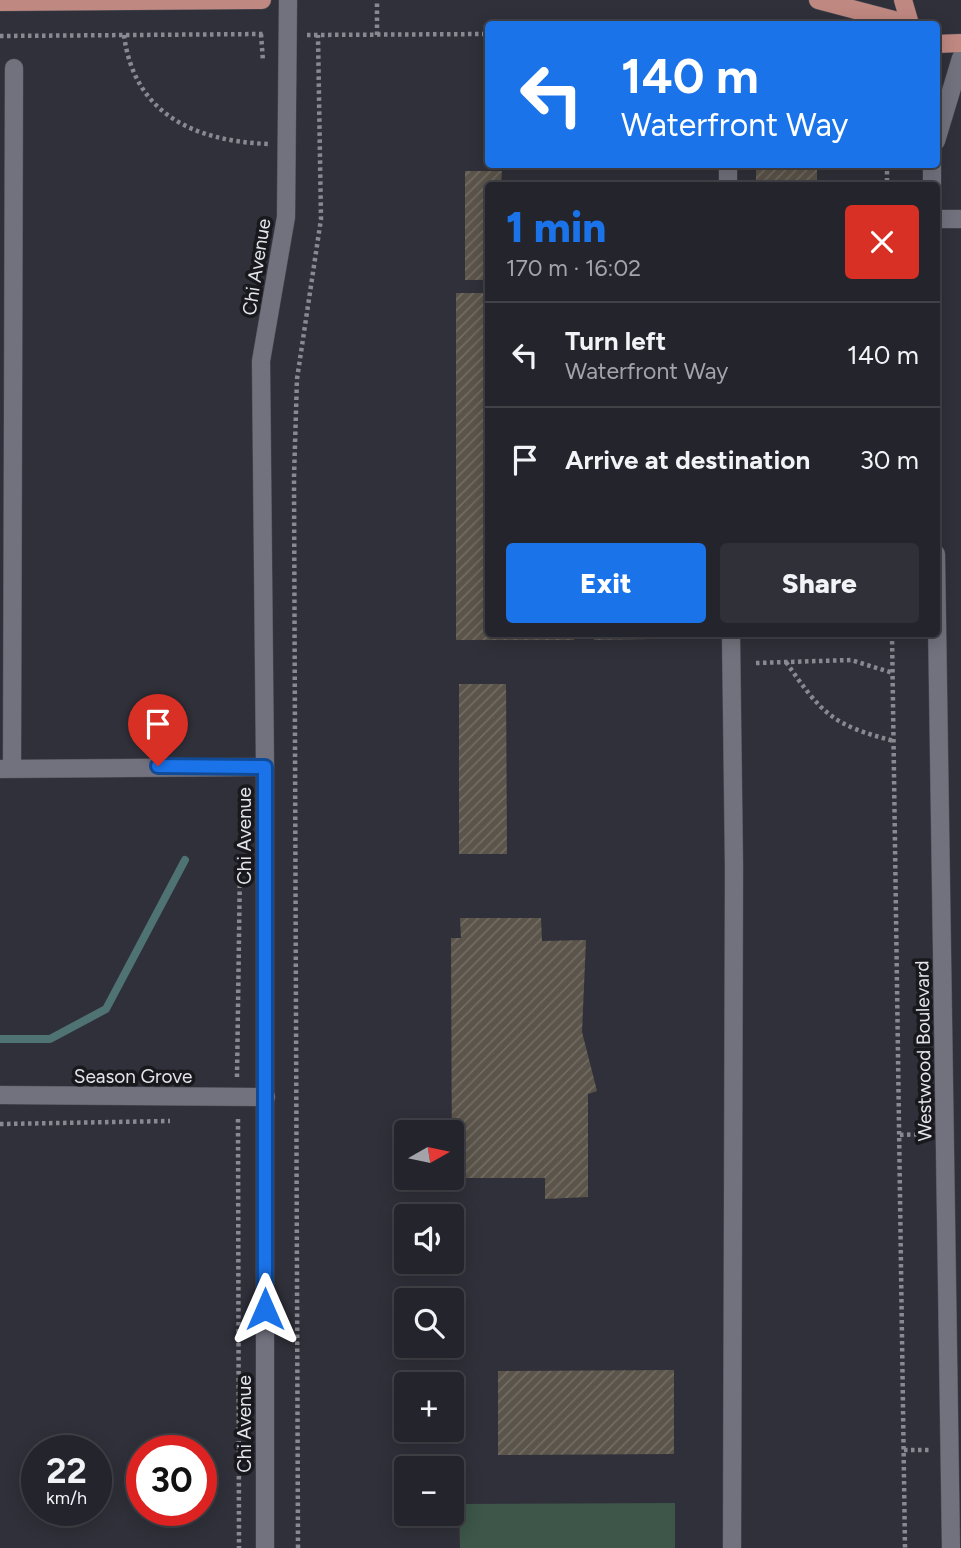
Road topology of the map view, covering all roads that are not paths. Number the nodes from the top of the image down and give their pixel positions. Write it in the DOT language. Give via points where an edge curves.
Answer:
graph roads {
  1 [pos="262,0"];
  2 [pos="288,0"];
  3 [pos="818,0"];
  4 [pos="903,0"];
  5 [pos="0,2"];
  6 [pos="898,21"];
  7 [pos="908,21"];
  8 [pos="961,43"];
  9 [pos="940,44"];
  10 [pos="961,58"];
  11 [pos="14,68"];
  12 [pos="940,128"];
  13 [pos="7,137"];
  14 [pos="940,219"];
  15 [pos="961,219"];
  16 [pos="7,313"];
  17 [pos="6,412"];
  18 [pos="732,637"];
  19 [pos="938,637"];
  20 [pos="265,767"];
  21 [pos="6,769"];
  22 [pos="0,1095"];
  23 [pos="265,1097"];
  24 [pos="953,1162"];
  25 [pos="956,1480"];
  26 [pos="265,1548"];
  27 [pos="732,1548"];
  28 [pos="951,1548"];
  1 -- 5 [label="main road"];
  2 -- 20 [label="street, Chi Avenue" via="286,217 261,361"];
  3 -- 6 [label="main road"];
  4 -- 7 [label="main road"];
  8 -- 9 [label="main road"];
  10 -- 12 [label="street"];
  11 -- 13 [label="street"];
  13 -- 16 [label="street"];
  14 -- 15 [label="street"];
  16 -- 17 [label="street"];
  17 -- 21 [label="street"];
  18 -- 27 [label="street"];
  19 -- 24 [label="street, Westwood Boulevard"];
  20 -- 21 [label="street"];
  20 -- 23 [label="street, Chi Avenue"];
  22 -- 23 [label="street, Season Grove"];
  23 -- 26 [label="street, Chi Avenue"];
  24 -- 25 [label="street, Westwood Boulevard"];
  25 -- 28 [label="street, Westwood Boulevard"];
}
